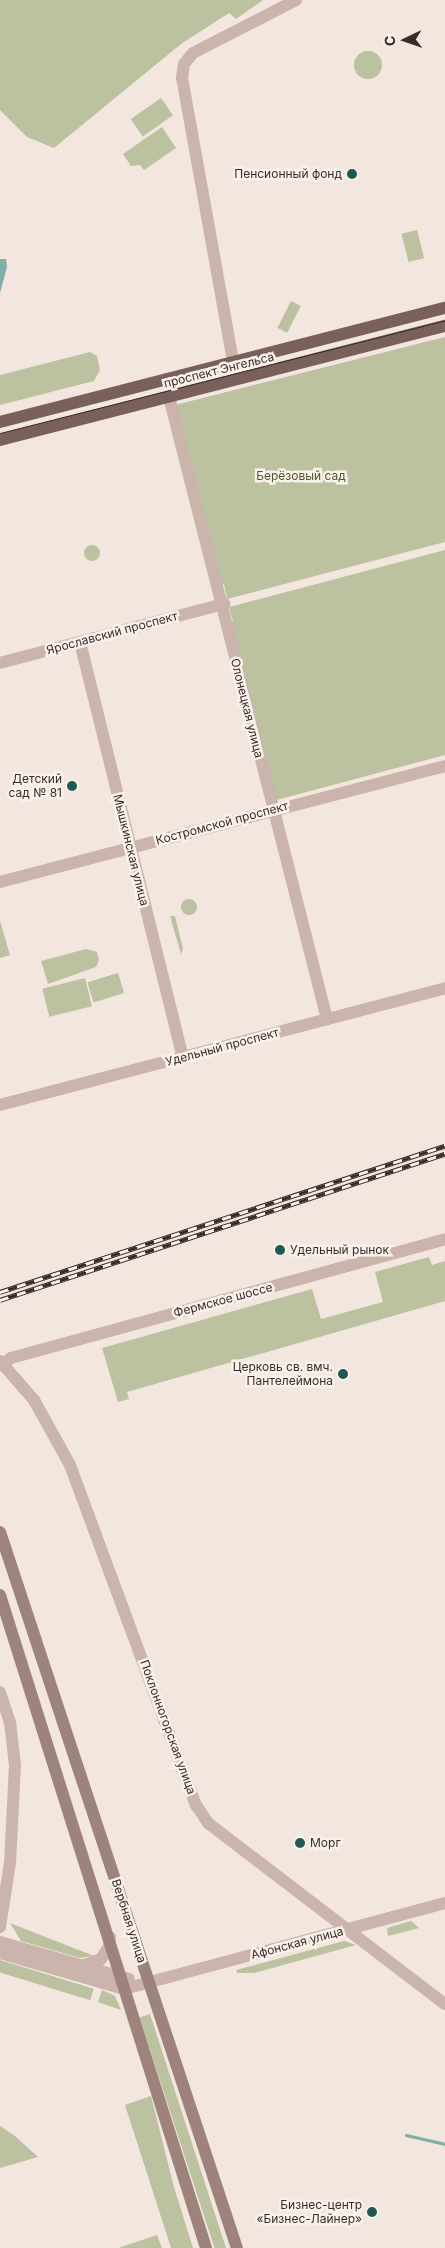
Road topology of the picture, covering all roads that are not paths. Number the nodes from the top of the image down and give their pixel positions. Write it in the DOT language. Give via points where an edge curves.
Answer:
graph roads {
  1 [pos="296,0"];
  2 [pos="445,308"];
  3 [pos="445,326"];
  4 [pos="233,361"];
  5 [pos="169,397"];
  6 [pos="0,422"];
  7 [pos="0,440"];
  8 [pos="223,604"];
  9 [pos="80,642"];
  10 [pos="0,663"];
  11 [pos="445,766"];
  12 [pos="273,810"];
  13 [pos="130,847"];
  14 [pos="0,882"];
  15 [pos="445,988"];
  16 [pos="327,1019"];
  17 [pos="183,1057"];
  18 [pos="0,1105"];
  19 [pos="445,1239"];
  20 [pos="1,1362"];
  21 [pos="0,1532"];
  22 [pos="1,1598"];
  23 [pos="0,1692"];
  24 [pos="445,1903"];
  25 [pos="0,1927"];
  26 [pos="347,1930"];
  27 [pos="110,1937"];
  28 [pos="0,1942"];
  29 [pos="0,1953"];
  30 [pos="82,1966"];
  31 [pos="148,1981"];
  32 [pos="122,1983"];
  33 [pos="445,2004"];
  34 [pos="206,2248"];
  35 [pos="237,2248"];
  1 -- 4 [label="street" via="193,54 184,64 182,78"];
  2 -- 4 [label="main road, проспект Энгельса"];
  3 -- 5 [label="main road, проспект Энгельса"];
  4 -- 6 [label="main road, проспект Энгельса"];
  5 -- 7 [label="main road, проспект Энгельса"];
  5 -- 8 [label="street, Олонецкая улица"];
  8 -- 9 [label="street, Ярославский проспект"];
  8 -- 12 [label="street, Олонецкая улица"];
  9 -- 10 [label="street, Ярославский проспект"];
  9 -- 13 [label="street, Мышкинская улица"];
  11 -- 12 [label="street, Костромской проспект"];
  12 -- 13 [label="street, Костромской проспект"];
  12 -- 16 [label="street, Олонецкая улица"];
  13 -- 14 [label="street, Костромской проспект"];
  13 -- 17 [label="street, Мышкинская улица"];
  15 -- 16 [label="street, Удельный проспект"];
  16 -- 17 [label="street, Удельный проспект"];
  17 -- 18 [label="street, Удельный проспект"];
  19 -- 20 [label="street, Фермское шоссе"];
  20 -- 26 [label="street, Поклонногорская улица" via="34,1400 86,1501 196,1805 208,1823"];
  21 -- 31 [label="main road, Вербная улица"];
  22 -- 27 [label="main road, Вербная улица"];
  23 -- 25 [label="street" via="10,1722 15,1765 10,1863"];
  24 -- 26 [label="street, Афонская улица"];
  26 -- 31 [label="street, Афонская улица"];
  26 -- 33 [label="street, Поклонногорская улица"];
  27 -- 30 [label="street" via="101,1959"];
  27 -- 32 [label="main road, Вербная улица"];
  28 -- 30 [label="street"];
  29 -- 32 [label="street"];
  30 -- 32 [label="street"];
  31 -- 32 [label="street, Афонская улица"];
  31 -- 35 [label="main road, Вербная улица"];
  32 -- 34 [label="main road, Вербная улица"];
}
